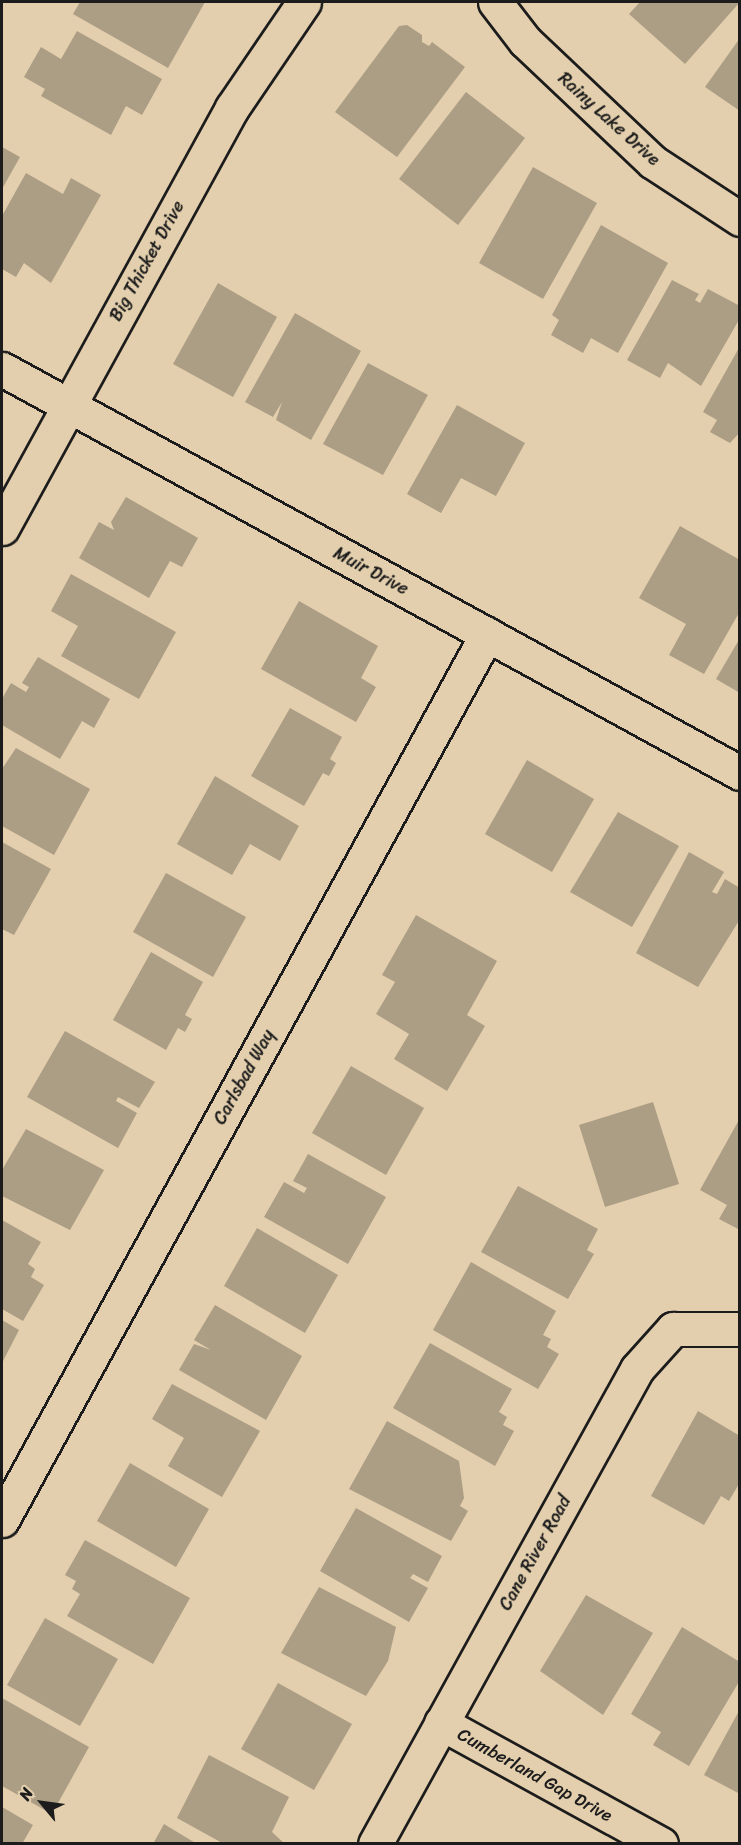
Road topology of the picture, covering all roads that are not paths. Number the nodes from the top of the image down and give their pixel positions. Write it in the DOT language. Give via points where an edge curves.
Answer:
graph roads {
  1 [pos="304,2"];
  2 [pos="495,2"];
  3 [pos="740,219"];
  4 [pos="2,369"];
  5 [pos="67,406"];
  6 [pos="2,528"];
  7 [pos="487,634"];
  8 [pos="740,772"];
  9 [pos="740,1329"];
  10 [pos="4,1508"];
  11 [pos="441,1723"];
  12 [pos="375,1844"];
  13 [pos="661,1844"];
  1 -- 5 [label="street, Big Thicket Drive" via="232,108"];
  2 -- 3 [label="street, Rainy Lake Drive" via="525,41 653,162"];
  4 -- 5 [label="street, Muir Drive"];
  5 -- 6 [label="street, Big Thicket Drive"];
  5 -- 7 [label="street, Muir Drive"];
  7 -- 8 [label="street, Muir Drive"];
  7 -- 10 [label="street, Carlsbad Way"];
  9 -- 11 [label="street, Cane River Road" via="673,1329 637,1369"];
  11 -- 12 [label="street, Cane River Road"];
  11 -- 13 [label="street, Cumberland Gap Drive"];
}
